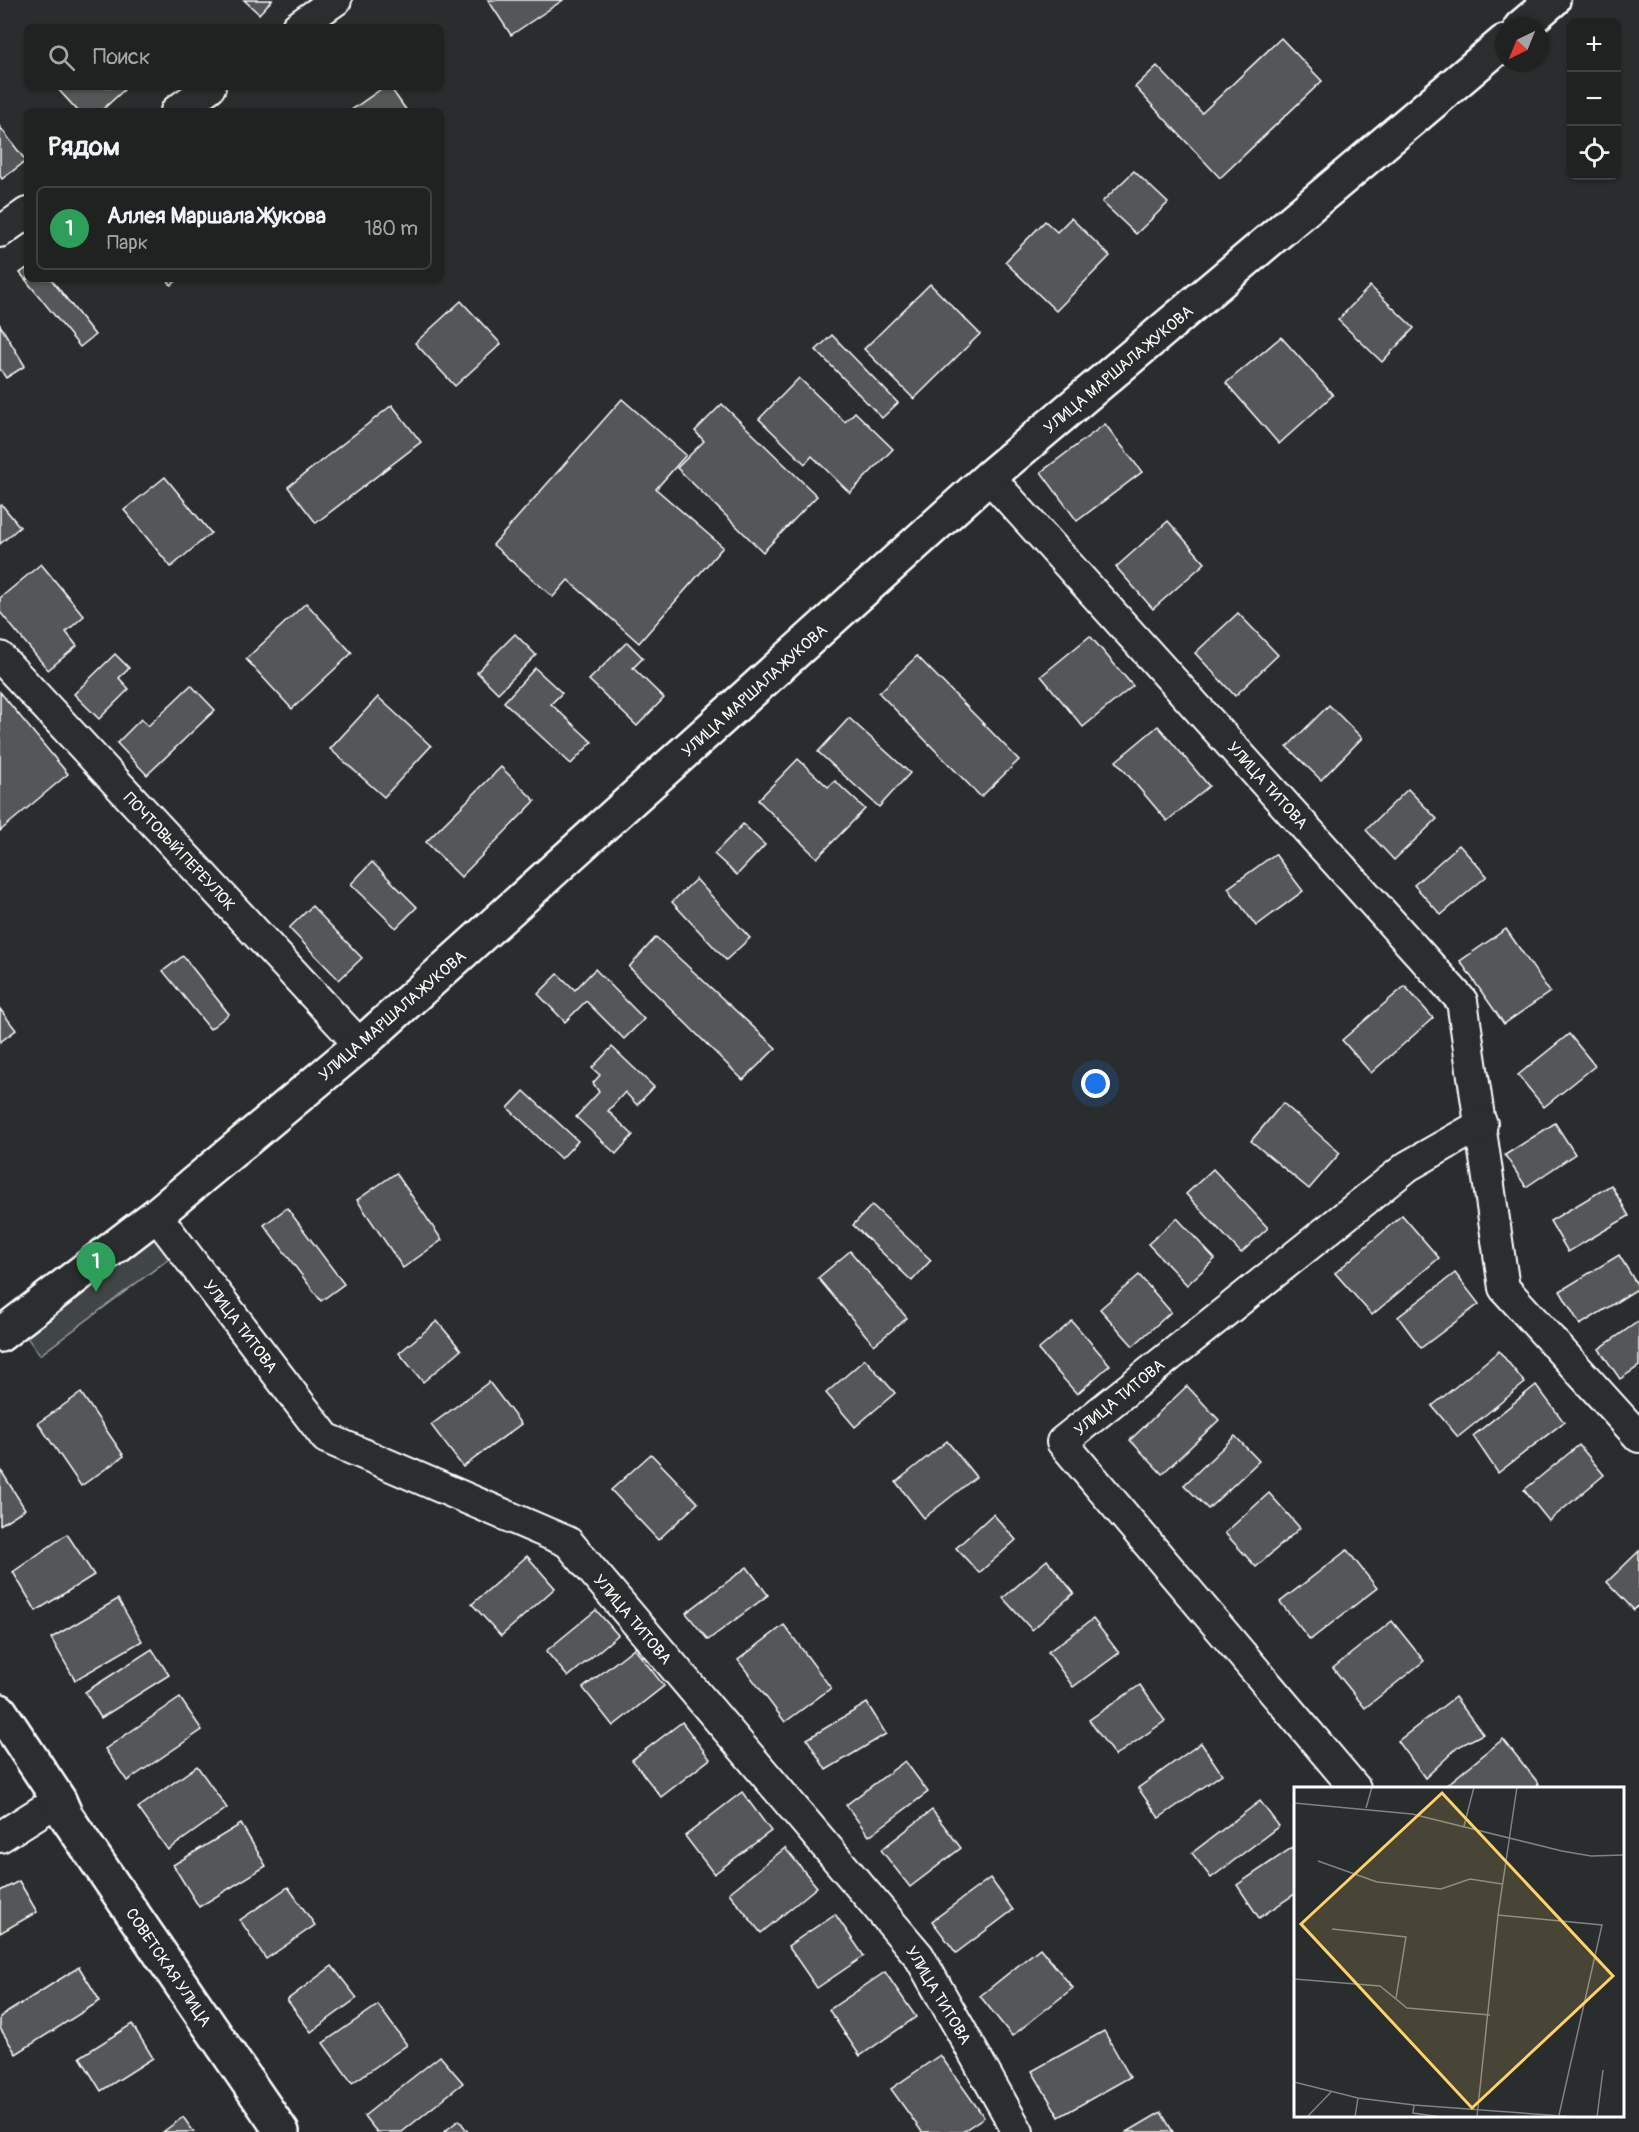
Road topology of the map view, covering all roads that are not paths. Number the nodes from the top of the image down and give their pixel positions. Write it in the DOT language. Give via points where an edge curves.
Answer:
graph roads {
  1 [pos="336,0"];
  2 [pos="1553,0"];
  3 [pos="1532,18"];
  4 [pos="301,24"];
  5 [pos="1495,50"];
  6 [pos="206,90"];
  7 [pos="180,108"];
  8 [pos="24,215"];
  9 [pos="0,232"];
  10 [pos="989,477"];
  11 [pos="0,657"];
  12 [pos="360,1045"];
  13 [pos="1482,1124"];
  14 [pos="156,1215"];
  15 [pos="0,1335"];
  16 [pos="1639,1437"];
  17 [pos="0,1711"];
  18 [pos="1355,1787"];
  19 [pos="59,1800"];
  20 [pos="0,1837"];
  21 [pos="282,2132"];
  22 [pos="1018,2132"];
  1 -- 4 [label="street"];
  2 -- 3 [label="street"];
  5 -- 10 [label="street, УЛИЦА МАРШАЛА ЖУКОВА"];
  6 -- 7 [label="street"];
  8 -- 9 [label="street"];
  10 -- 12 [label="street, УЛИЦА МАРШАЛА ЖУКОВА"];
  10 -- 13 [label="street, УЛИЦА ТИТОВА" via="1462,1001"];
  11 -- 12 [label="street, ПОЧТОВЫЙ ПЕРЕУЛОК"];
  12 -- 14 [label="street, УЛИЦА МАРШАЛА ЖУКОВА"];
  13 -- 16 [label="street, УЛИЦА ТИТОВА" via="1504,1288"];
  13 -- 18 [label="street, УЛИЦА ТИТОВА" via="1408,1166 1062,1442"];
  14 -- 15 [label="street, УЛИЦА МАРШАЛА ЖУКОВА"];
  14 -- 22 [label="street, УЛИЦА ТИТОВА" via="326,1438 568,1542 919,1956"];
  17 -- 19 [label="street, СОВЕТСКАЯ УЛИЦА"];
  19 -- 20 [label="street"];
  19 -- 21 [label="street, СОВЕТСКАЯ УЛИЦА" via="66,1816"];
}
